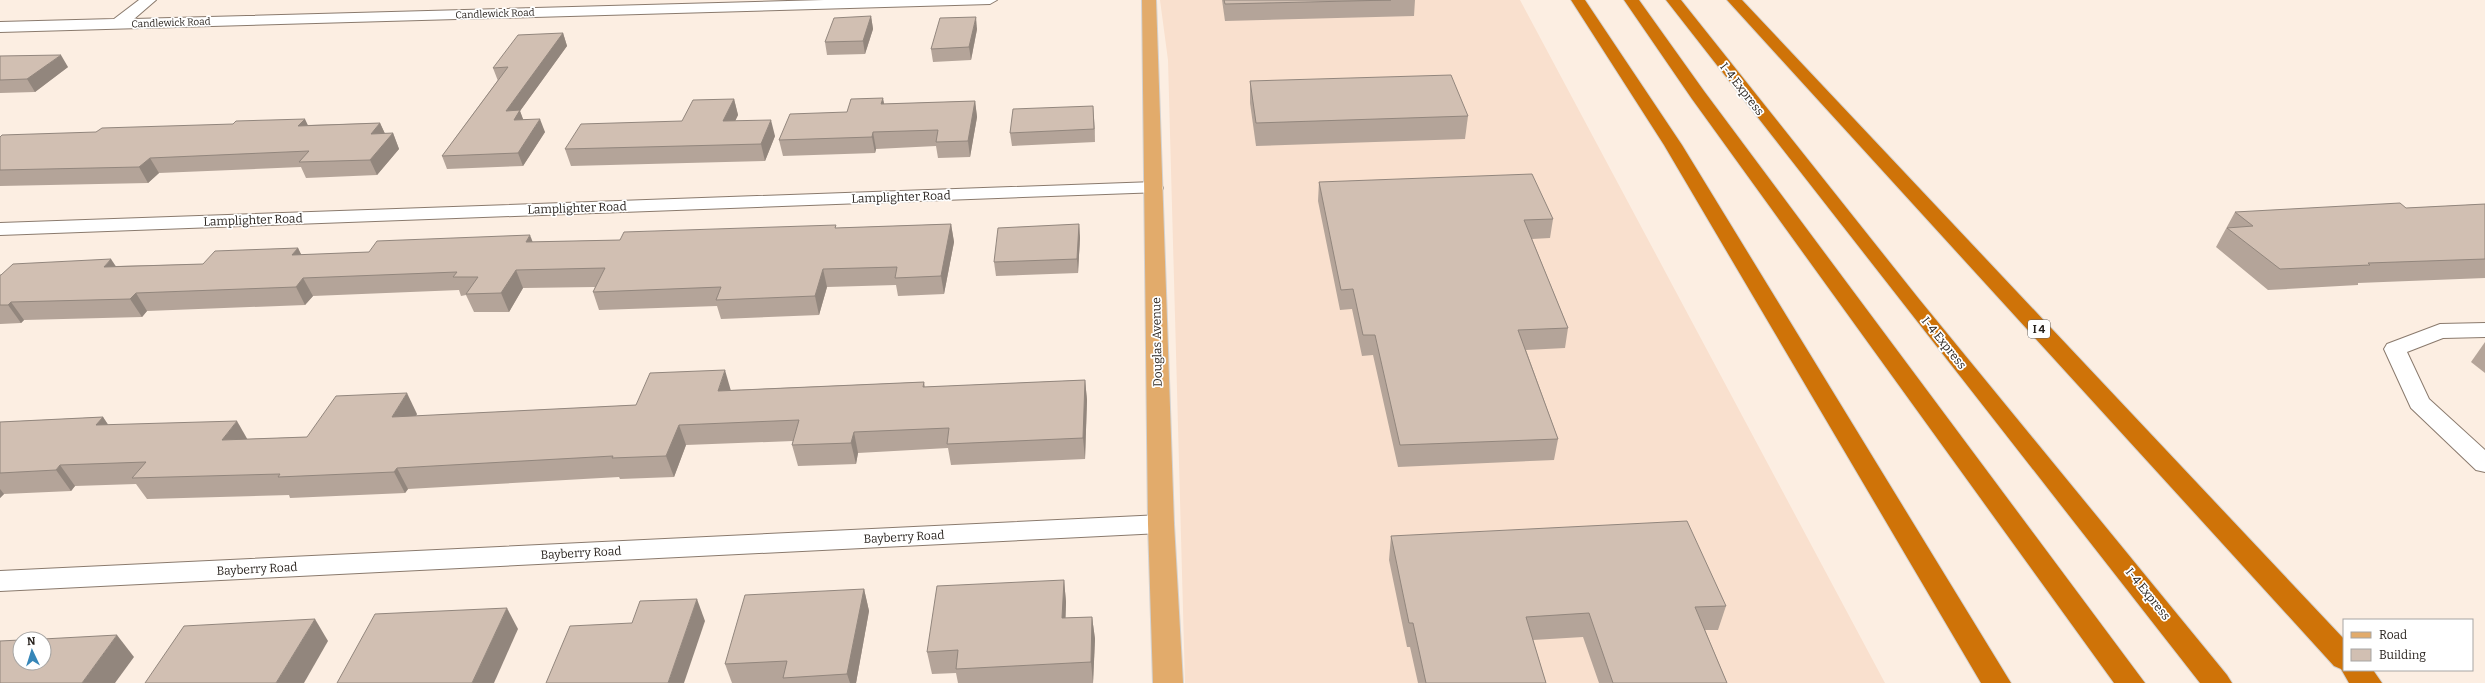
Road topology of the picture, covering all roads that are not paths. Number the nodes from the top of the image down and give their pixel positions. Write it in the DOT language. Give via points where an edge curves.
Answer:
graph roads {
  1 [pos="149,0"];
  2 [pos="990,0"];
  3 [pos="1149,0"];
  4 [pos="1578,0"];
  5 [pos="1631,0"];
  6 [pos="1673,0"];
  7 [pos="1734,0"];
  8 [pos="116,25"];
  9 [pos="0,27"];
  10 [pos="1154,188"];
  11 [pos="0,229"];
  12 [pos="2485,330"];
  13 [pos="2485,464"];
  14 [pos="1161,524"];
  15 [pos="0,581"];
  16 [pos="2343,657"];
  17 [pos="2356,671"];
  18 [pos="1168,683"];
  19 [pos="1996,683"];
  20 [pos="2130,683"];
  21 [pos="2217,683"];
  22 [pos="2367,683"];
  1 -- 8 [label="street"];
  2 -- 8 [label="street, Candlewick Road"];
  3 -- 10 [label="main road, Douglas Avenue"];
  4 -- 19 [label="highway" via="1674,145"];
  5 -- 20 [label="highway"];
  6 -- 21 [label="highway, I-4 Express" via="1897,285"];
  7 -- 16 [label="highway, I 4"];
  8 -- 9 [label="street, Candlewick Road"];
  10 -- 11 [label="street, Lamplighter Road"];
  10 -- 14 [label="main road, Douglas Avenue"];
  12 -- 13 [label="street" via="2440,331 2395,349 2419,403"];
  14 -- 15 [label="street, Bayberry Road"];
  14 -- 18 [label="main road, Douglas Avenue"];
  17 -- 22 [label="highway"];
}
